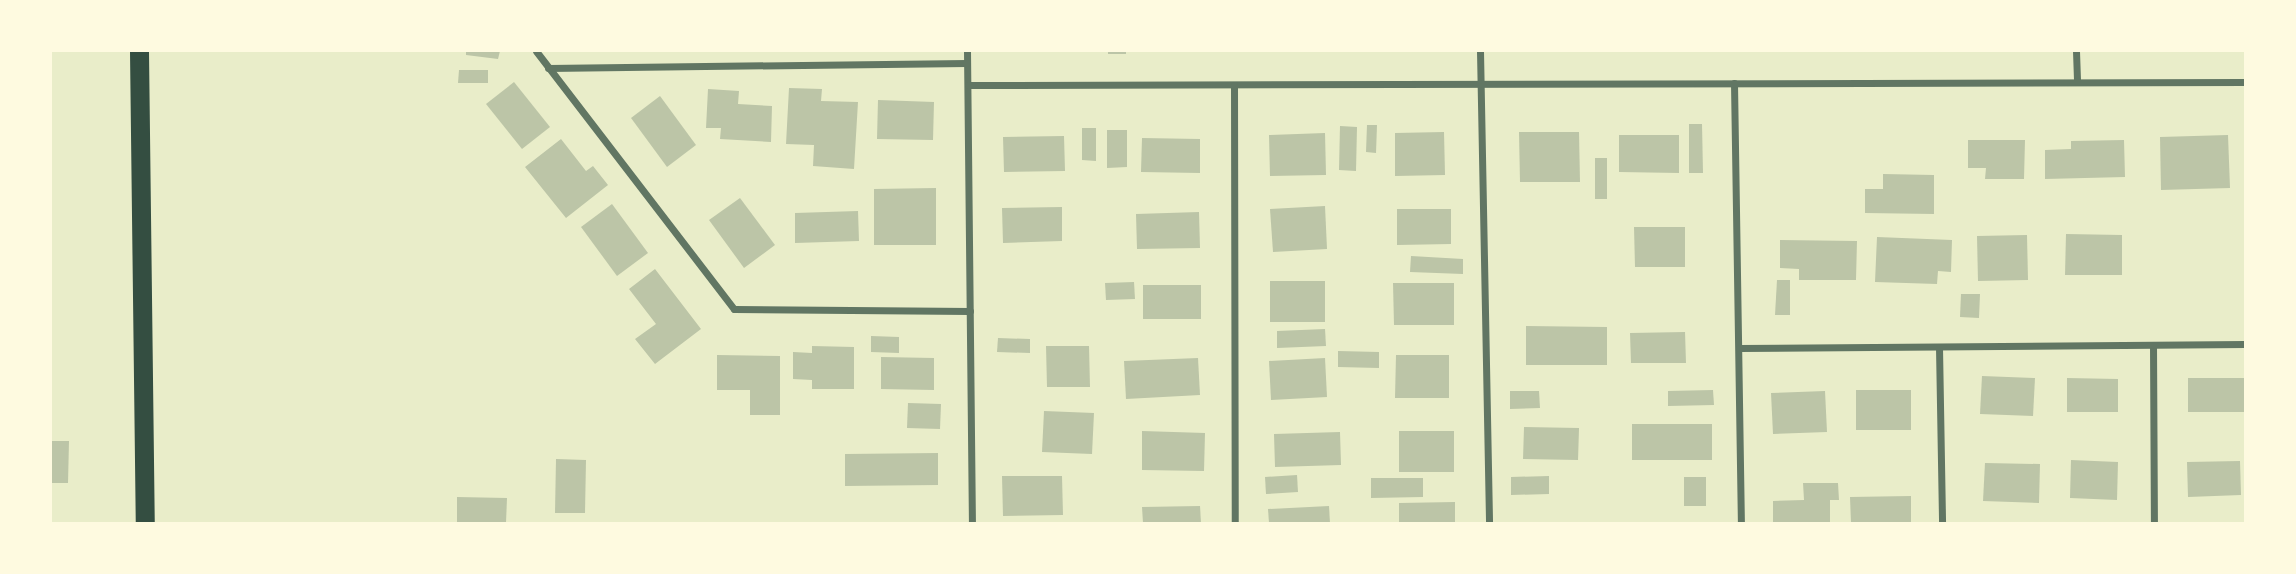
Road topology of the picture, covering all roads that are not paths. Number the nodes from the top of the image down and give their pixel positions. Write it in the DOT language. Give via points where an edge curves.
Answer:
graph roads {
  1 [pos="139,51"];
  2 [pos="536,51"];
  3 [pos="967,51"];
  4 [pos="1480,51"];
  5 [pos="2076,51"];
  6 [pos="967,63"];
  7 [pos="548,68"];
  8 [pos="2077,82"];
  9 [pos="2245,82"];
  10 [pos="1734,83"];
  11 [pos="1480,84"];
  12 [pos="968,85"];
  13 [pos="1234,85"];
  14 [pos="970,311"];
  15 [pos="2245,344"];
  16 [pos="2153,345"];
  17 [pos="1939,347"];
  18 [pos="1739,348"];
  19 [pos="145,523"];
  20 [pos="972,523"];
  21 [pos="1235,523"];
  22 [pos="1489,523"];
  23 [pos="1741,523"];
  24 [pos="1942,523"];
  25 [pos="2154,523"];
  1 -- 19 [label="highway"];
  2 -- 7 [label="street"];
  3 -- 6 [label="street"];
  4 -- 11 [label="street"];
  5 -- 8 [label="street"];
  6 -- 7 [label="street"];
  6 -- 12 [label="street"];
  7 -- 14 [label="street" via="734,309"];
  8 -- 9 [label="street"];
  8 -- 10 [label="street"];
  10 -- 11 [label="street"];
  10 -- 18 [label="street"];
  11 -- 13 [label="street"];
  11 -- 22 [label="street"];
  12 -- 13 [label="street"];
  12 -- 14 [label="street"];
  13 -- 21 [label="street"];
  14 -- 20 [label="street"];
  15 -- 16 [label="street"];
  16 -- 17 [label="street"];
  16 -- 25 [label="street"];
  17 -- 18 [label="street"];
  17 -- 24 [label="street"];
  18 -- 23 [label="street"];
}
